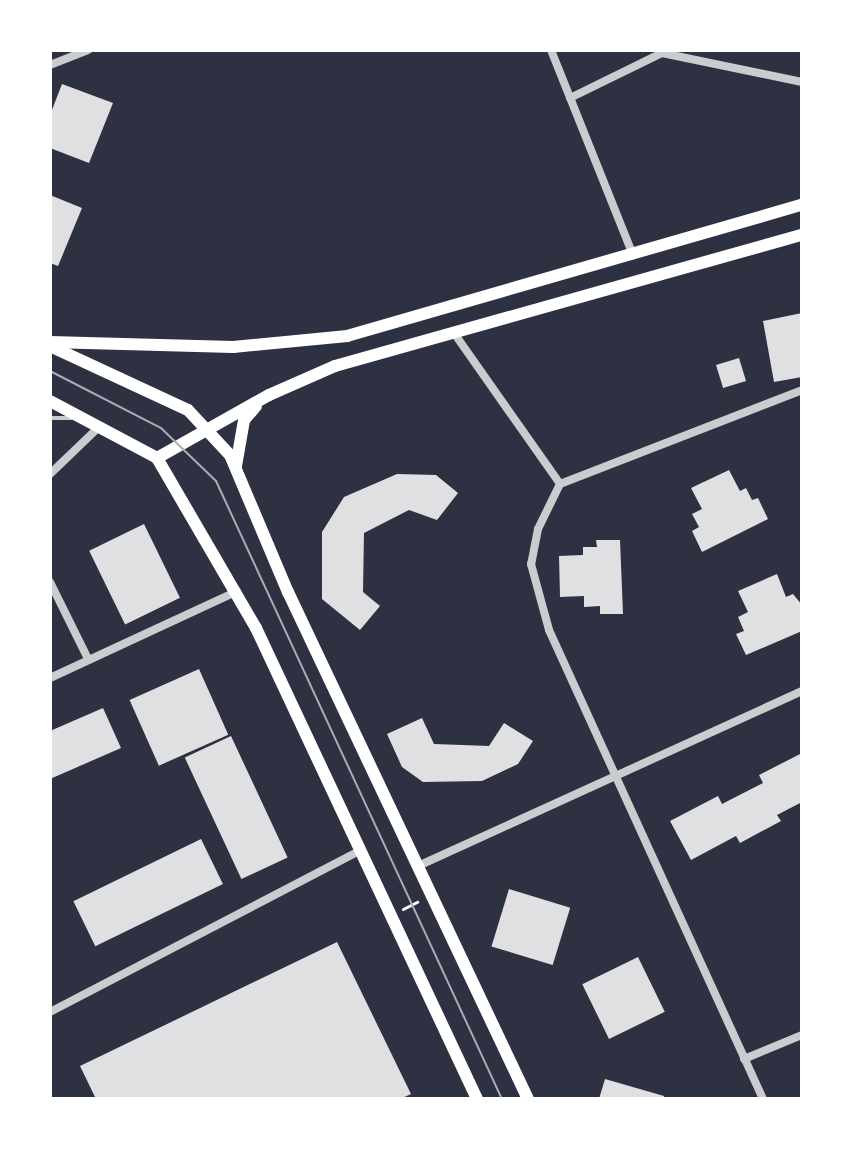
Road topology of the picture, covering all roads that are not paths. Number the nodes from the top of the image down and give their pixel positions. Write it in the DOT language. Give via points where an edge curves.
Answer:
graph roads {
  1 [pos="88,50"];
  2 [pos="551,50"];
  3 [pos="50,65"];
  4 [pos="802,82"];
  5 [pos="570,98"];
  6 [pos="802,205"];
  7 [pos="802,235"];
  8 [pos="633,255"];
  9 [pos="454,333"];
  10 [pos="50,344"];
  11 [pos="802,390"];
  12 [pos="269,395"];
  13 [pos="50,401"];
  14 [pos="50,418"];
  15 [pos="83,418"];
  16 [pos="99,427"];
  17 [pos="207,431"];
  18 [pos="157,458"];
  19 [pos="236,470"];
  20 [pos="50,474"];
  21 [pos="560,484"];
  22 [pos="50,582"];
  23 [pos="237,591"];
  24 [pos="88,659"];
  25 [pos="50,678"];
  26 [pos="802,691"];
  27 [pos="611,776"];
  28 [pos="359,851"];
  29 [pos="418,866"];
  30 [pos="50,1012"];
  31 [pos="802,1035"];
  32 [pos="744,1059"];
  33 [pos="477,1099"];
  34 [pos="528,1099"];
  35 [pos="763,1099"];
  1 -- 3 [label="street"];
  2 -- 5 [label="street"];
  4 -- 5 [label="street" via="662,53"];
  5 -- 8 [label="street"];
  6 -- 8 [label="main road"];
  7 -- 9 [label="main road"];
  8 -- 10 [label="main road" via="393,324 306,343"];
  9 -- 12 [label="main road" via="335,366"];
  9 -- 21 [label="street"];
  10 -- 17 [label="main road" via="188,410"];
  11 -- 21 [label="street"];
  12 -- 17 [label="main road"];
  12 -- 19 [label="main road" via="244,420"];
  13 -- 15 [label="main road"];
  14 -- 15 [label="lane"];
  15 -- 16 [label="main road"];
  16 -- 18 [label="main road"];
  16 -- 20 [label="street"];
  17 -- 18 [label="main road"];
  17 -- 19 [label="main road" via="230,455"];
  18 -- 23 [label="main road"];
  19 -- 29 [label="main road"];
  21 -- 27 [label="street" via="538,529 531,564 549,630"];
  22 -- 24 [label="street"];
  23 -- 24 [label="street"];
  23 -- 28 [label="main road"];
  24 -- 25 [label="street"];
  26 -- 27 [label="street"];
  27 -- 29 [label="street"];
  27 -- 32 [label="street"];
  28 -- 30 [label="street"];
  28 -- 33 [label="main road"];
  29 -- 34 [label="main road"];
  31 -- 32 [label="street"];
  32 -- 35 [label="street"];
}
